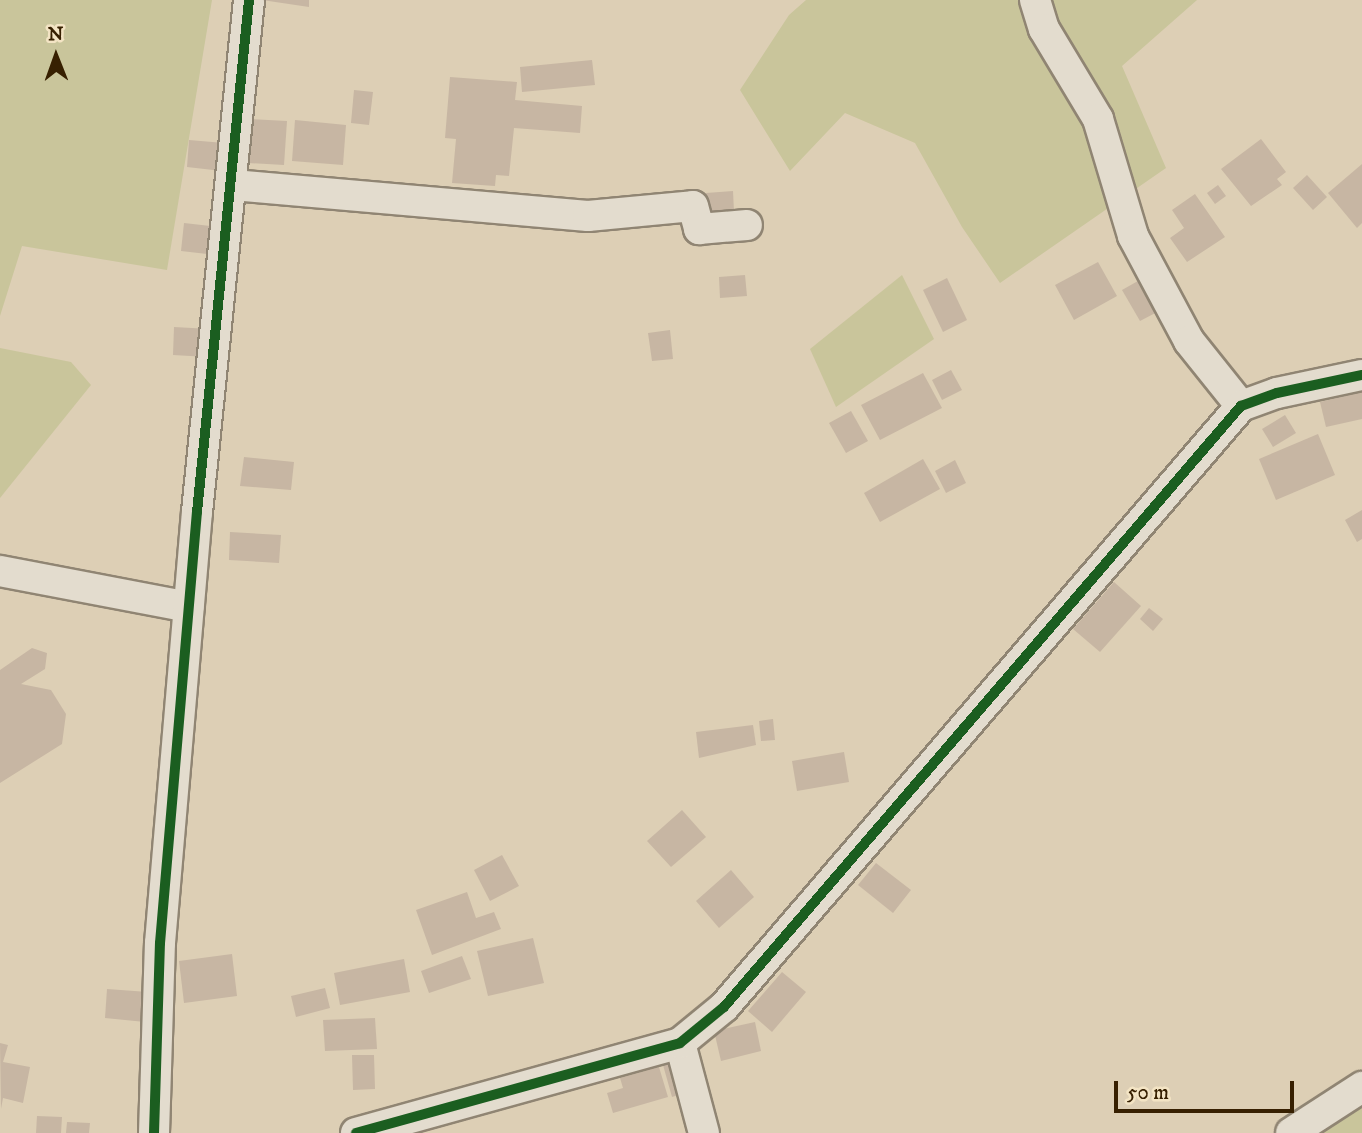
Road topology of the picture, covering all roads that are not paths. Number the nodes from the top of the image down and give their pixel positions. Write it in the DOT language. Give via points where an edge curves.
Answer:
graph roads {
  1 [pos="249,0"];
  2 [pos="1035,0"];
  3 [pos="233,185"];
  4 [pos="747,225"];
  5 [pos="1362,375"];
  6 [pos="1241,406"];
  7 [pos="0,571"];
  8 [pos="189,607"];
  9 [pos="680,1043"];
  10 [pos="1362,1087"];
  11 [pos="154,1133"];
  12 [pos="356,1133"];
  13 [pos="704,1133"];
  14 [pos="1291,1133"];
  1 -- 3 [label="street"];
  2 -- 6 [label="street" via="1044,29 1098,119 1133,236 1189,341"];
  3 -- 4 [label="street" via="588,216 693,206 699,229"];
  3 -- 8 [label="street"];
  5 -- 6 [label="street" via="1277,393"];
  6 -- 9 [label="street" via="724,1007"];
  7 -- 8 [label="street"];
  8 -- 11 [label="street" via="160,943"];
  9 -- 12 [label="street"];
  9 -- 13 [label="street"];
  10 -- 14 [label="street"];
}
